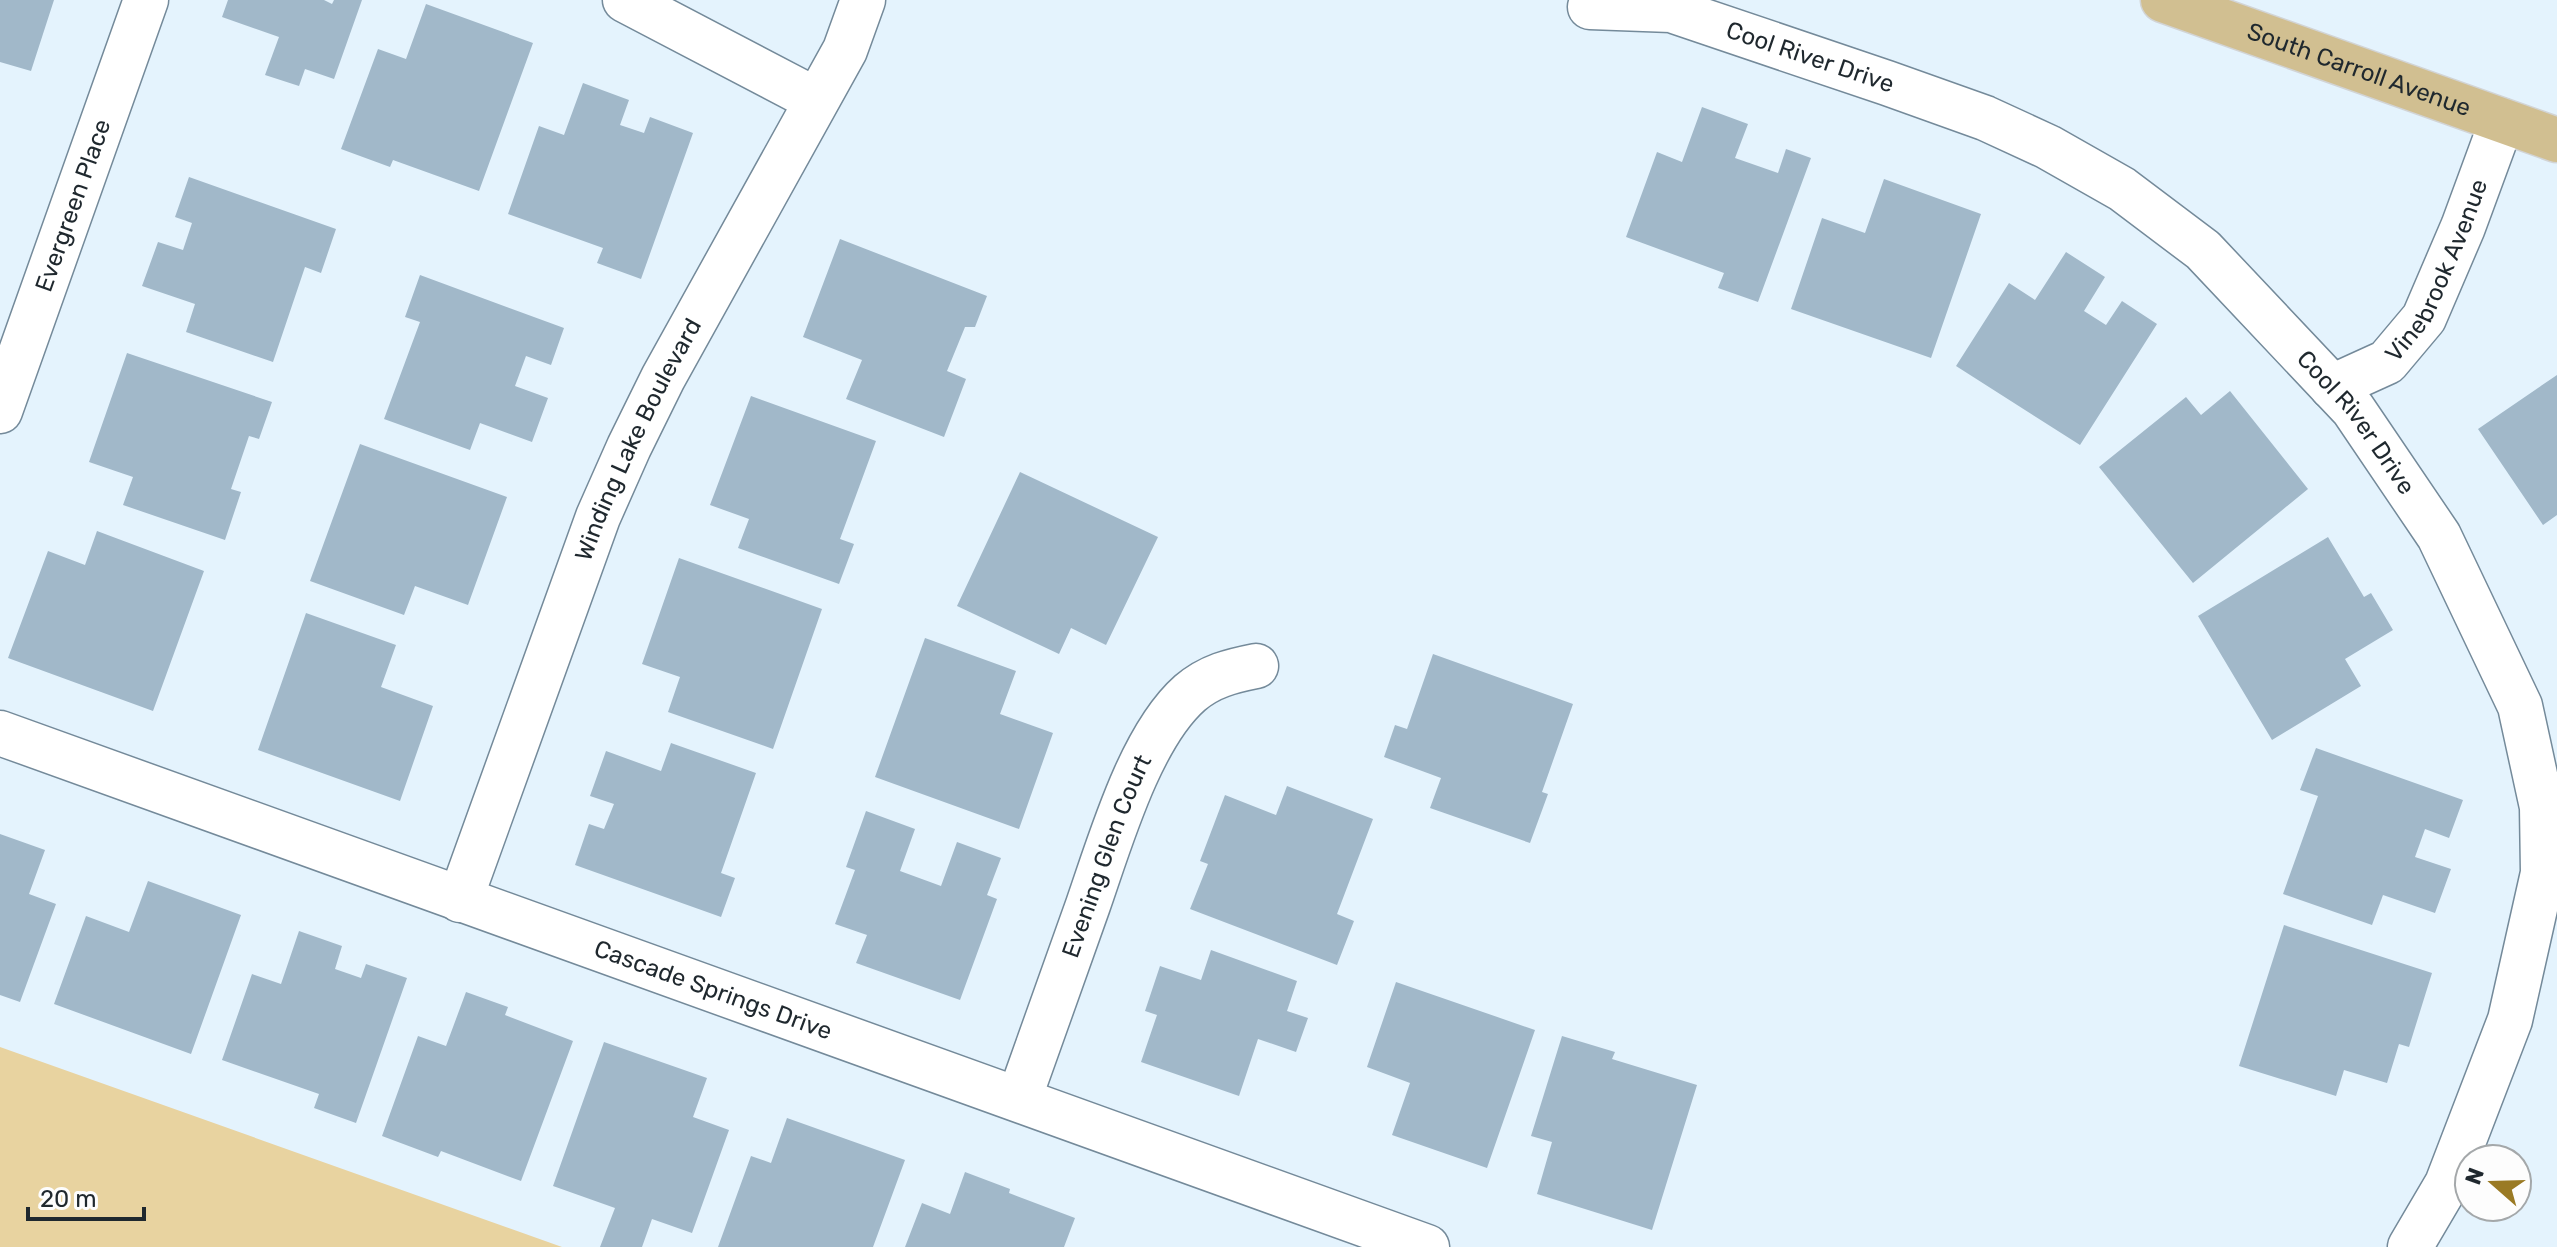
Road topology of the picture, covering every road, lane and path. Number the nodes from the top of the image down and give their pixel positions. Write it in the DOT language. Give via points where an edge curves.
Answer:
graph roads {
  1 [pos="146,0"];
  2 [pos="625,0"];
  3 [pos="863,0"];
  4 [pos="2163,0"];
  5 [pos="1590,7"];
  6 [pos="816,100"];
  7 [pos="2502,121"];
  8 [pos="2557,140"];
  9 [pos="2332,387"];
  10 [pos="0,411"];
  11 [pos="1256,666"];
  12 [pos="0,733"];
  13 [pos="460,900"];
  14 [pos="1019,1099"];
  15 [pos="1427,1247"];
  16 [pos="2410,1247"];
  1 -- 10 [label="street, Evergreen Place"];
  2 -- 6 [label="street"];
  3 -- 6 [label="street, Winding Lake Boulevard" via="845,50"];
  4 -- 7 [label="main road, South Carroll Avenue"];
  5 -- 9 [label="street, Cool River Drive" via="1671,10 1985,118 2048,147 2122,189 2203,250"];
  6 -- 13 [label="street, Winding Lake Boulevard" via="629,447 598,517"];
  7 -- 8 [label="main road, South Carroll Avenue"];
  7 -- 9 [label="street, Vinebrook Avenue" via="2424,318 2387,362"];
  9 -- 16 [label="street, Cool River Drive" via="2353,409 2439,536 2520,706 2542,807 2543,873 2510,1020 2447,1184"];
  11 -- 14 [label="street, Evening Glen Court" via="1209,679 1188,695 1143,759"];
  12 -- 13 [label="street, Cascade Springs Drive"];
  13 -- 14 [label="street, Cascade Springs Drive"];
  14 -- 15 [label="street, Cascade Springs Drive"];
}
